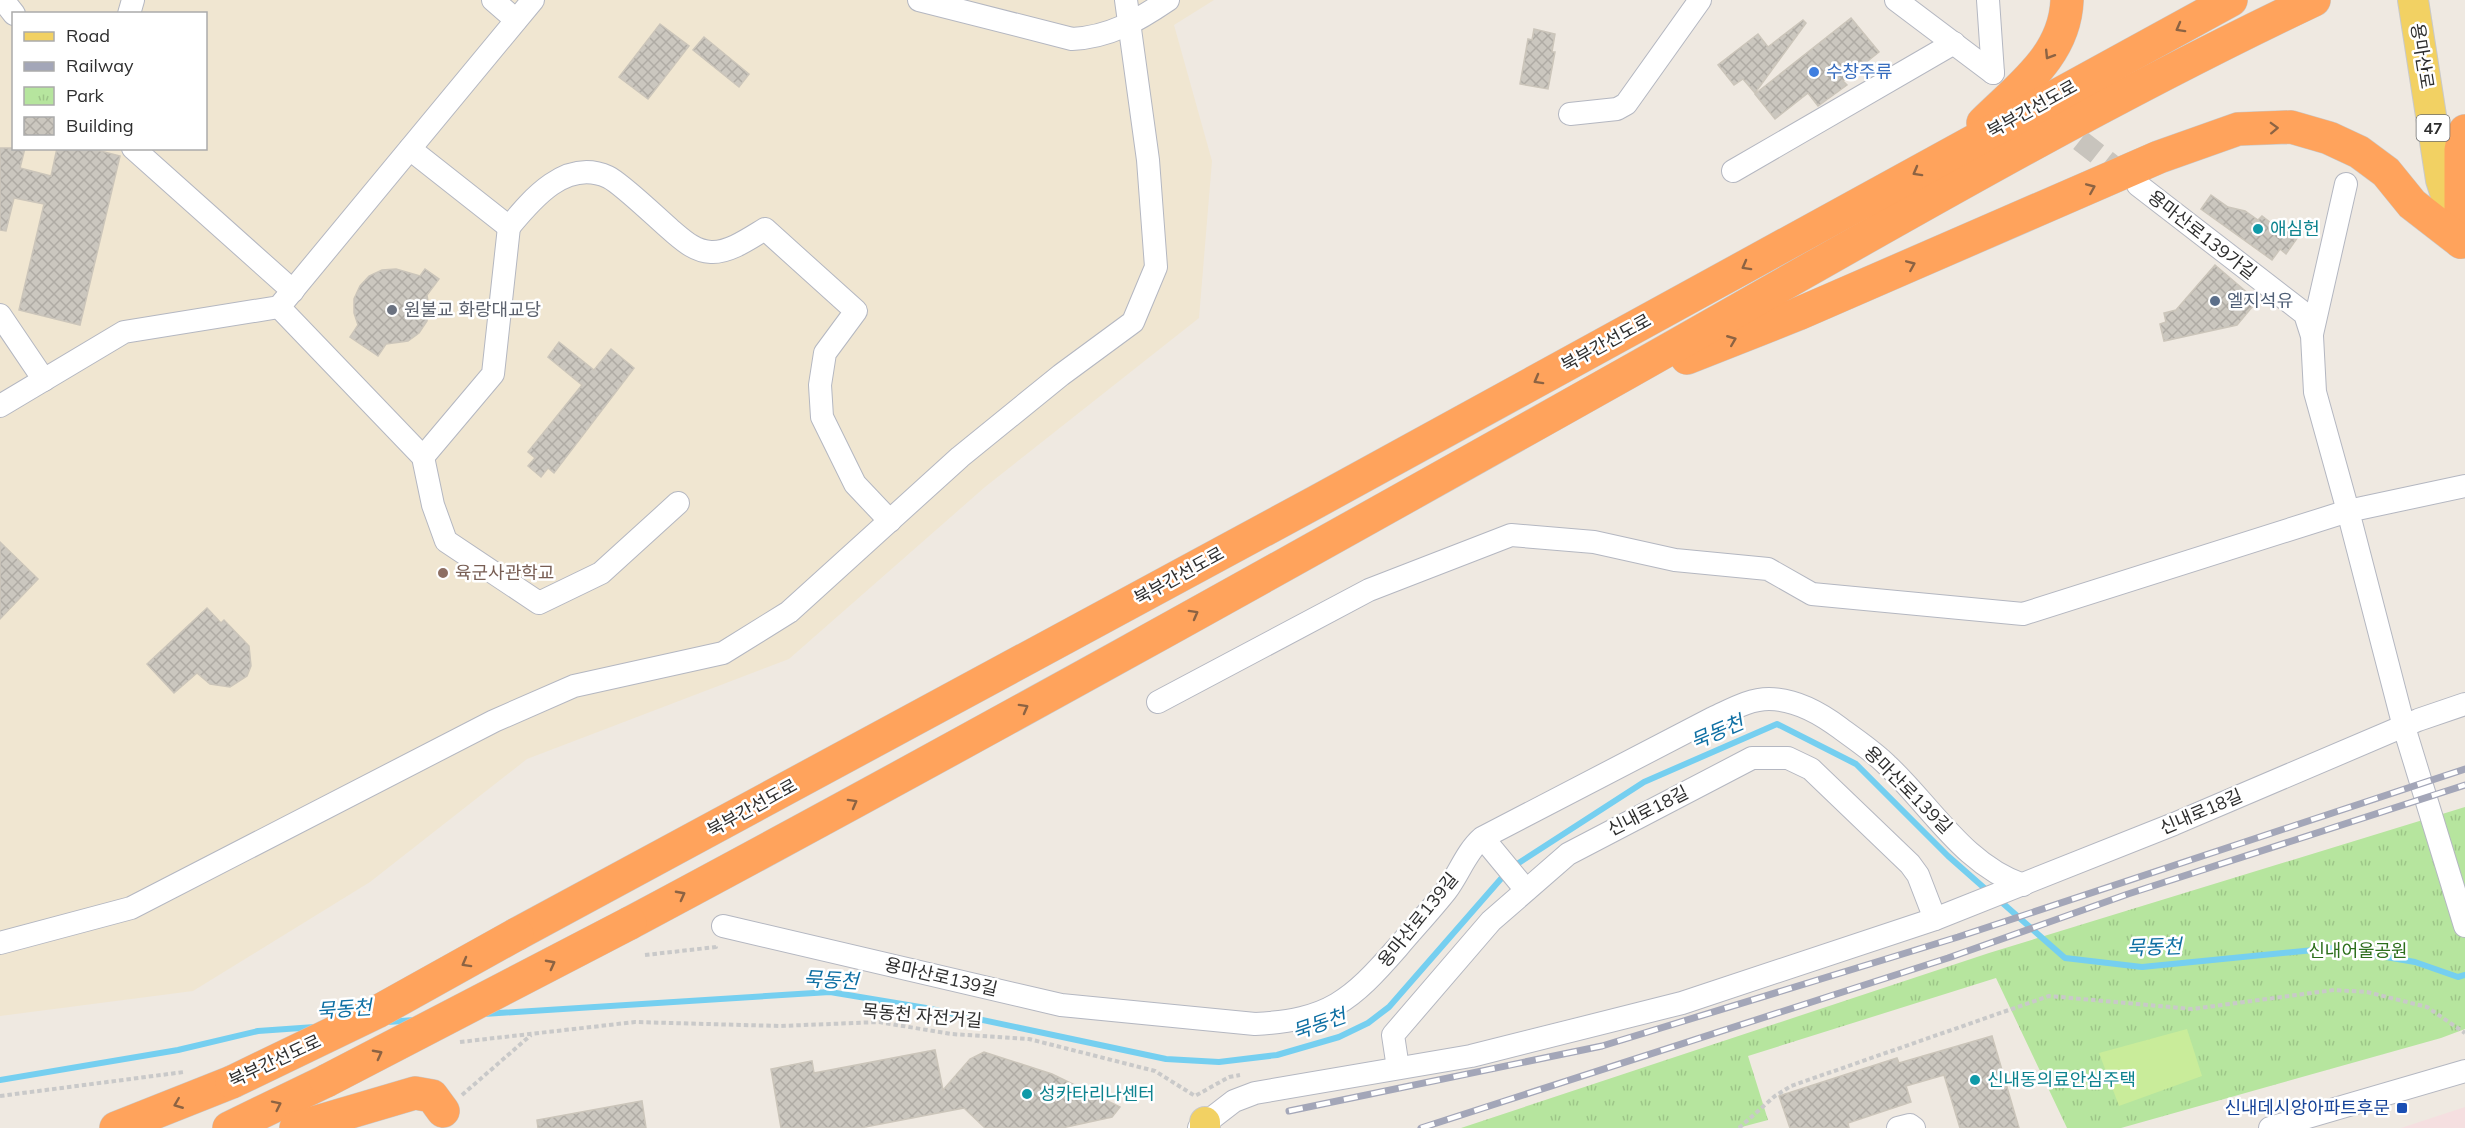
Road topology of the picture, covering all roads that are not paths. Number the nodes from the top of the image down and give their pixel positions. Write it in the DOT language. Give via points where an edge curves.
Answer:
graph roads {
  1 [pos="3,0"];
  2 [pos="493,0"];
  3 [pos="533,0"];
  4 [pos="919,0"];
  5 [pos="1126,0"];
  6 [pos="1168,0"];
  7 [pos="1700,0"];
  8 [pos="1896,0"];
  9 [pos="1988,0"];
  10 [pos="2067,0"];
  11 [pos="2231,0"];
  12 [pos="2314,0"];
  13 [pos="2413,0"];
  14 [pos="985,8"];
  15 [pos="12,12"];
  16 [pos="516,20"];
  17 [pos="1130,25"];
  18 [pos="1954,43"];
  19 [pos="1570,114"];
  20 [pos="2465,131"];
  21 [pos="410,149"];
  22 [pos="135,150"];
  23 [pos="1953,153"];
  24 [pos="1733,171"];
  25 [pos="2346,184"];
  26 [pos="2138,185"];
  27 [pos="509,227"];
  28 [pos="2463,247"];
  29 [pos="286,299"];
  30 [pos="0,315"];
  31 [pos="2312,336"];
  32 [pos="44,380"];
  33 [pos="0,406"];
  34 [pos="1561,410"];
  35 [pos="423,457"];
  36 [pos="2465,486"];
  37 [pos="678,503"];
  38 [pos="2348,511"];
  39 [pos="890,521"];
  40 [pos="1158,702"];
  41 [pos="2465,704"];
  42 [pos="2404,727"];
  43 [pos="1483,838"];
  44 [pos="2023,885"];
  45 [pos="1526,890"];
  46 [pos="1935,920"];
  47 [pos="2465,926"];
  48 [pos="720,937"];
  49 [pos="0,942"];
  50 [pos="1398,1068"];
  51 [pos="2465,1071"];
  52 [pos="1201,1119"];
  53 [pos="446,1120"];
  54 [pos="116,1128"];
  55 [pos="229,1128"];
  56 [pos="296,1128"];
  57 [pos="1898,1128"];
  58 [pos="1914,1128"];
  59 [pos="2270,1128"];
  1 -- 15 [label="street"];
  2 -- 16 [label="street"];
  3 -- 16 [label="street"];
  4 -- 14 [label="street"];
  5 -- 17 [label="street"];
  6 -- 17 [label="street"];
  7 -- 19 [label="street" via="1622,107"];
  8 -- 18 [label="street"];
  9 -- 18 [label="street" via="1993,72"];
  10 -- 23 [label="highway, one-way" via="2064,23 2051,55"];
  11 -- 23 [label="highway, 북부간선도로, one-way"];
  12 -- 34 [label="highway, 북부간선도로" via="2054,132"];
  13 -- 28 [label="main road, 용마산로 / 47" via="2441,180"];
  14 -- 17 [label="street" via="1072,39"];
  16 -- 21 [label="street"];
  17 -- 39 [label="street" via="1148,160 1156,267 1133,322 969,450"];
  18 -- 24 [label="street"];
  20 -- 28 [label="highway" via="2461,150"];
  21 -- 27 [label="street"];
  21 -- 29 [label="street"];
  22 -- 29 [label="street"];
  23 -- 54 [label="highway, 북부간선도로, one-way, bridge" via="377,1012 232,1082"];
  25 -- 31 [label="street, 용마산로139가길"];
  26 -- 31 [label="street, 용마산로139가길" via="2305,314"];
  27 -- 35 [label="street" via="493,374"];
  27 -- 39 [label="street" via="556,180 582,172 608,177 692,248 712,252 740,244 765,229 856,311 825,353 820,385 822,417 855,484"];
  34 -- 28 [label="highway, one-way" via="1798,314 2159,157 2238,129 2291,128 2329,138 2359,152 2386,172 2412,204"];
  29 -- 32 [label="street" via="124,332"];
  29 -- 35 [label="street"];
  30 -- 32 [label="street"];
  31 -- 38 [label="street, 용마산로139가길" via="2315,392"];
  32 -- 33 [label="street"];
  55 -- 34 [label="highway, 북부간선도로, one-way, bridge" via="326,1081 843,808"];
  35 -- 37 [label="street" via="433,505 446,541 539,603 601,573"];
  36 -- 38 [label="street"];
  38 -- 40 [label="street" via="2023,614 1812,594 1768,569 1675,560 1594,542 1511,536 1369,590"];
  38 -- 42 [label="street, 용마산로139가길"];
  39 -- 49 [label="street" via="789,612 723,653 574,686 494,721 131,908"];
  41 -- 42 [label="street, 신내로18길"];
  42 -- 44 [label="street, 신내로18길"];
  42 -- 47 [label="street, 용마산로139가길"];
  43 -- 44 [label="street, 용마산로139길" via="1733,709 1758,700 1780,699 1810,709 1860,742 1976,859 2007,880"];
  43 -- 45 [label="street"];
  43 -- 48 [label="street, 용마산로139길" via="1470,851 1444,893 1365,985 1330,1010 1286,1022 1255,1024 1061,1005"];
  44 -- 46 [label="street, 신내로18길"];
  45 -- 46 [label="street, 신내로18길" via="1581,845 1752,758 1777,756 1811,769 1910,864"];
  45 -- 50 [label="street, 신내로18길" via="1478,935 1399,1027 1393,1042"];
  46 -- 50 [label="street, 신내로18길" via="1682,1003 1471,1056"];
  50 -- 52 [label="street, 신내로18길" via="1249,1095"];
  51 -- 59 [label="street"];
  53 -- 56 [label="highway" via="429,1094 415,1093"];
  57 -- 58 [label="street"];
}
